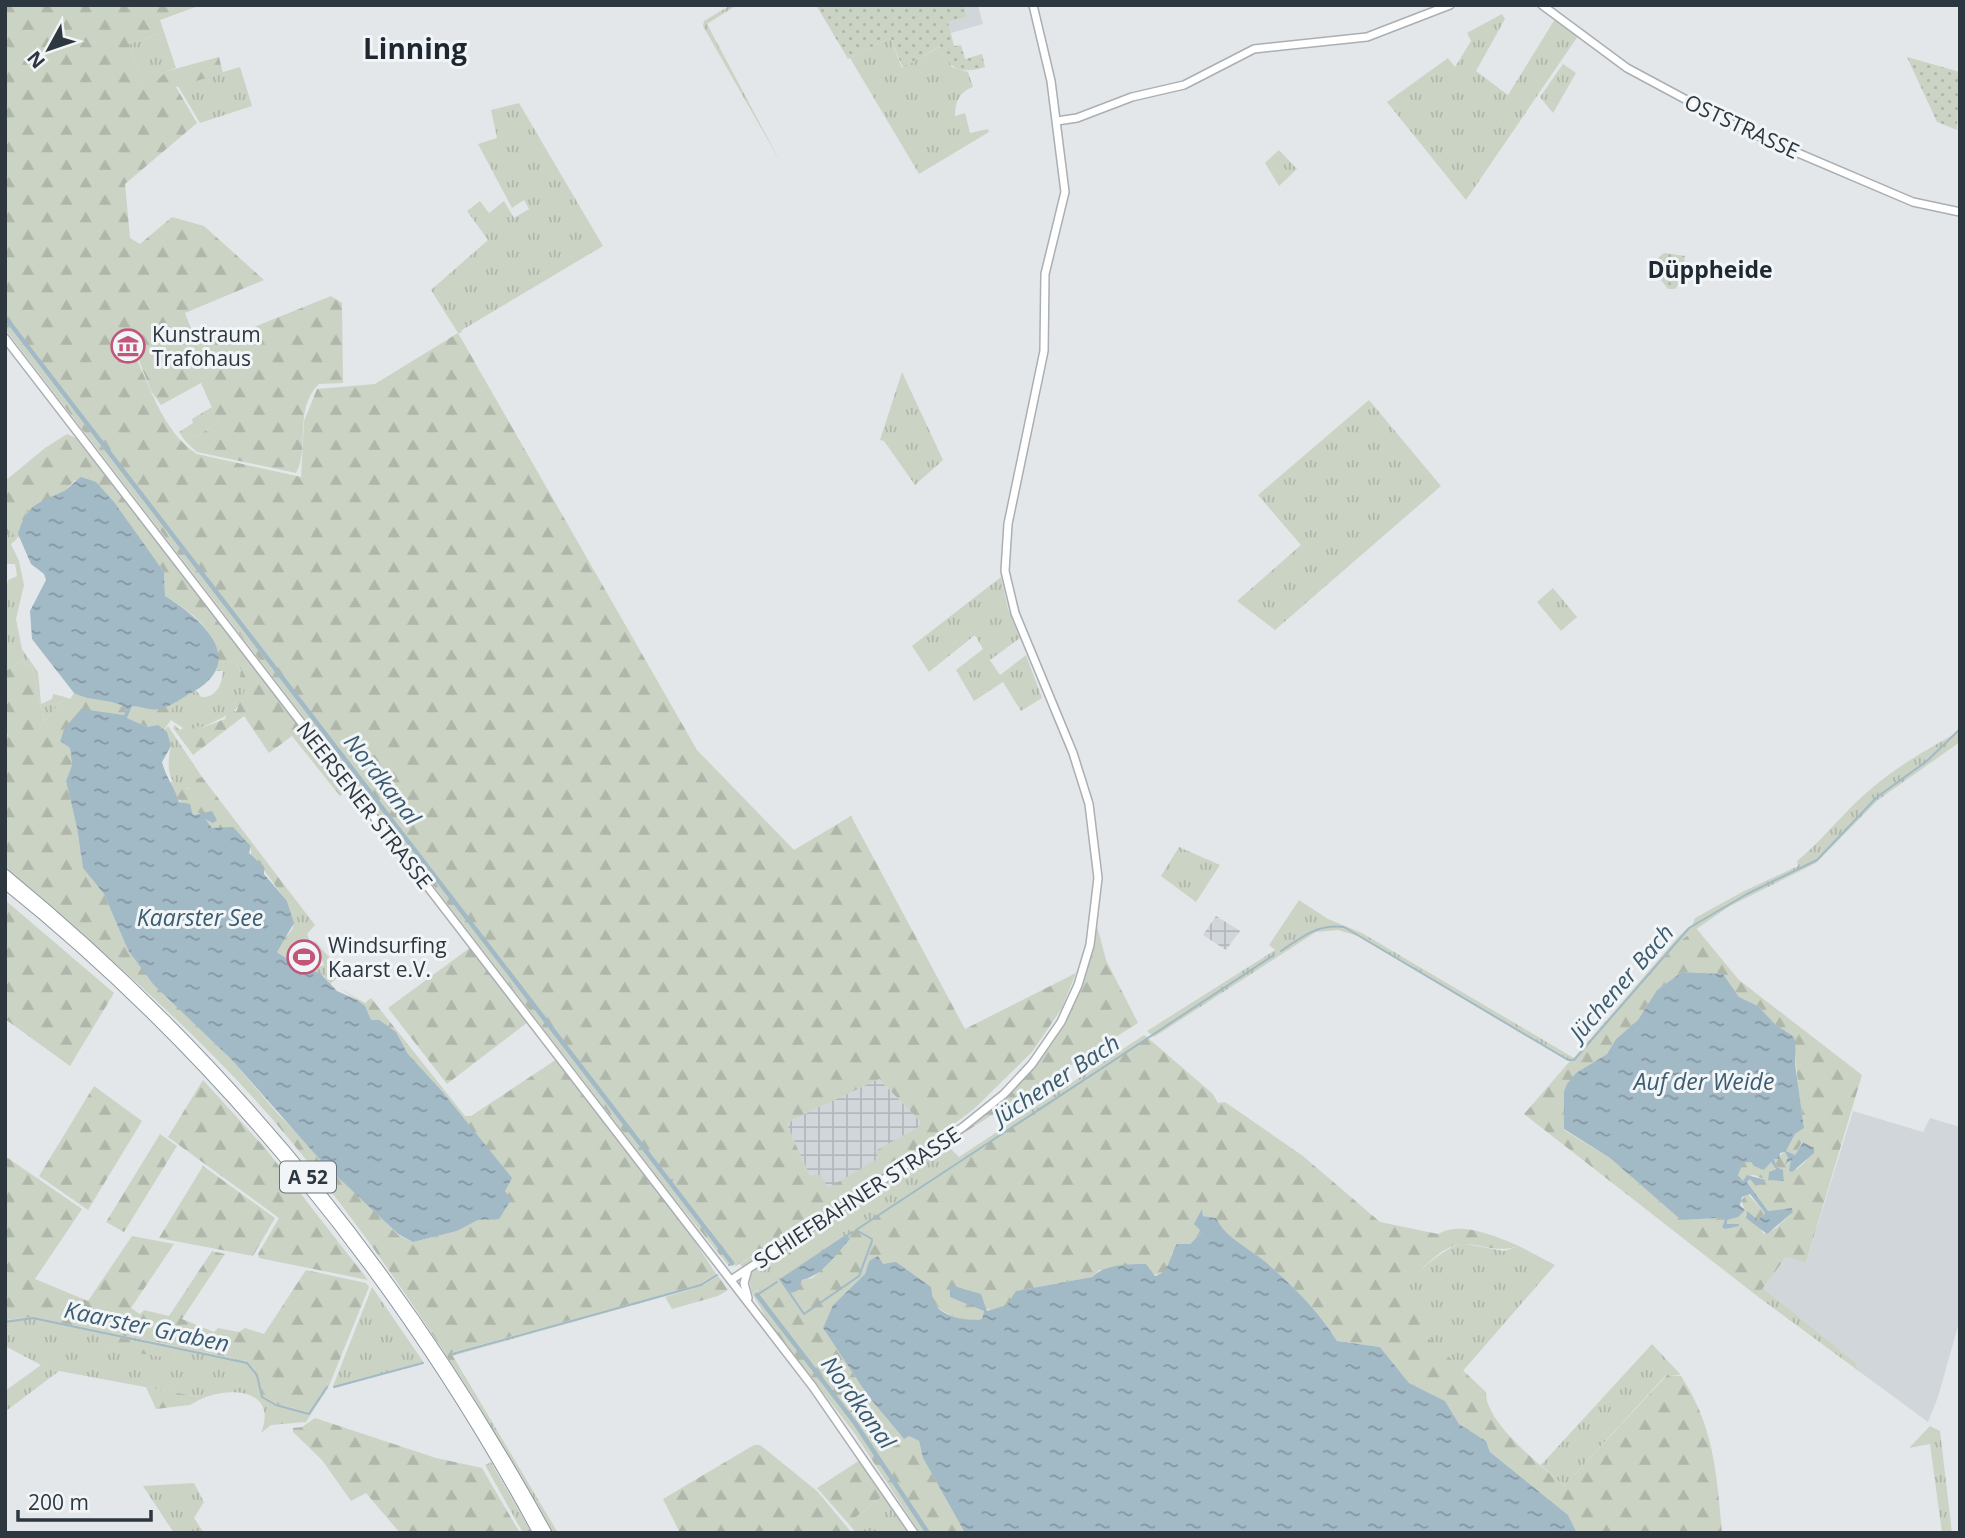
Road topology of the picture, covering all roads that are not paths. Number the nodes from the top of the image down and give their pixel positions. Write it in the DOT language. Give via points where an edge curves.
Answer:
graph roads {
  1 [pos="1032,5"];
  2 [pos="1450,5"];
  3 [pos="1542,5"];
  4 [pos="1057,121"];
  5 [pos="1960,212"];
  6 [pos="5,338"];
  7 [pos="5,874"];
  8 [pos="5,884"];
  9 [pos="748,1269"];
  10 [pos="731,1280"];
  11 [pos="753,1309"];
  12 [pos="538,1533"];
  13 [pos="547,1533"];
  14 [pos="914,1533"];
  1 -- 4 [label="street, SCHIEFBAHNER STRASSE"];
  2 -- 4 [label="street" via="1367,37 1254,49 1184,85"];
  3 -- 5 [label="street, OSTSTRASSE" via="1627,68 1737,127 1913,202"];
  4 -- 9 [label="street, SCHIEFBAHNER STRASSE" via="1064,200 1046,267 1044,352 1009,516 1005,562 1012,605 1073,753 1091,814 1098,878 1088,956 1061,1022 1004,1094 963,1127"];
  6 -- 10 [label="street, NEERSENER STRASSE"];
  7 -- 13 [label="highway, A 52" via="156,1009 293,1157 427,1336"];
  8 -- 12 [label="highway, A 52" via="128,991 212,1077 312,1193 432,1356"];
  9 -- 10 [label="street, SCHIEFBAHNER STRASSE"];
  9 -- 11 [label="street" via="744,1287"];
  10 -- 11 [label="street, NEERSENER STRASSE"];
  11 -- 14 [label="street, NEERSENER STRASSE" via="850,1437"];
}
